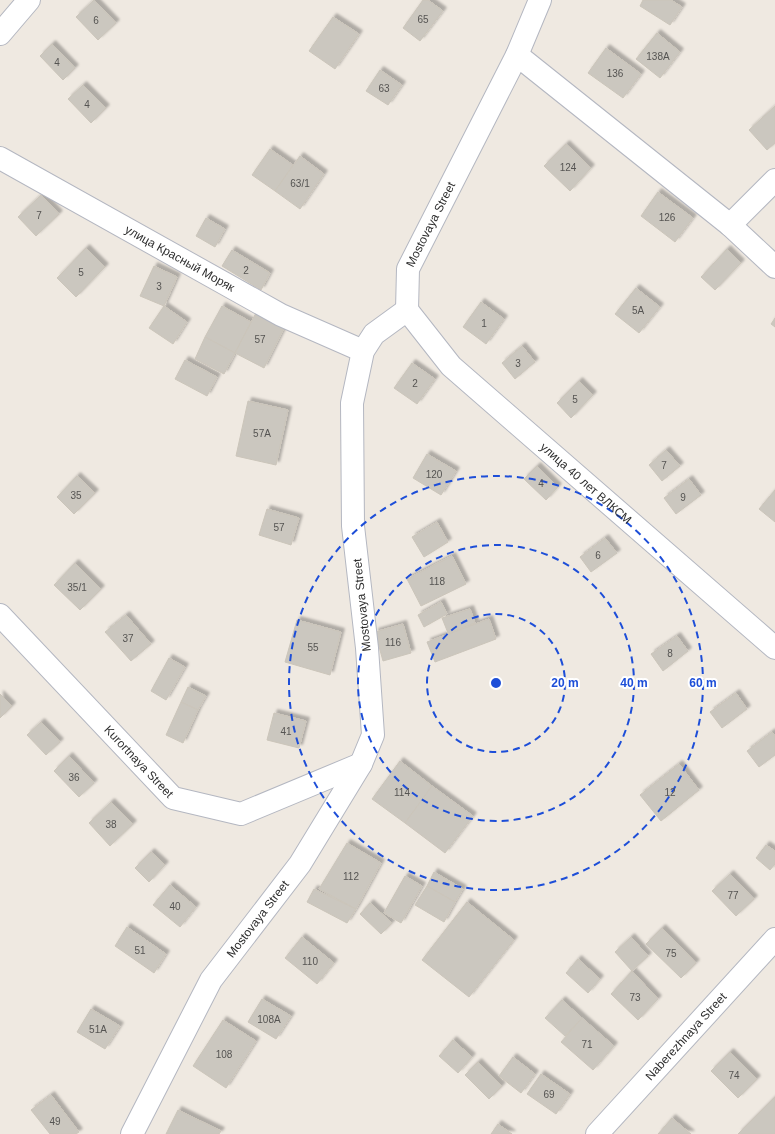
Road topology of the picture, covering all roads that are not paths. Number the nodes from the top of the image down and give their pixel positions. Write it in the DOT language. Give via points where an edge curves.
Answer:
graph roads {
  1 [pos="29,0"];
  2 [pos="540,0"];
  3 [pos="0,34"];
  4 [pos="517,55"];
  5 [pos="0,158"];
  6 [pos="775,180"];
  7 [pos="730,225"];
  8 [pos="775,267"];
  9 [pos="407,310"];
  10 [pos="363,351"];
  11 [pos="0,615"];
  12 [pos="775,648"];
  13 [pos="361,764"];
  14 [pos="775,939"];
  15 [pos="132,1134"];
  16 [pos="597,1134"];
  1 -- 3 [label="street"];
  2 -- 4 [label="street, Mostovaya Street"];
  4 -- 7 [label="street"];
  4 -- 9 [label="street, Mostovaya Street" via="408,269"];
  5 -- 10 [label="street, улица Красный Моряк" via="281,315"];
  6 -- 7 [label="street"];
  7 -- 8 [label="street"];
  9 -- 10 [label="street, Mostovaya Street" via="374,334"];
  9 -- 12 [label="street, улица 40 лет ВЛКСМ" via="450,366"];
  10 -- 13 [label="street, Mostovaya Street" via="352,403 353,526 367,648 373,735"];
  11 -- 13 [label="street, Kurortnaya Street" via="174,798 241,814"];
  13 -- 15 [label="street, Mostovaya Street" via="300,864 211,980"];
  14 -- 16 [label="street, Naberezhnaya Street"];
}
